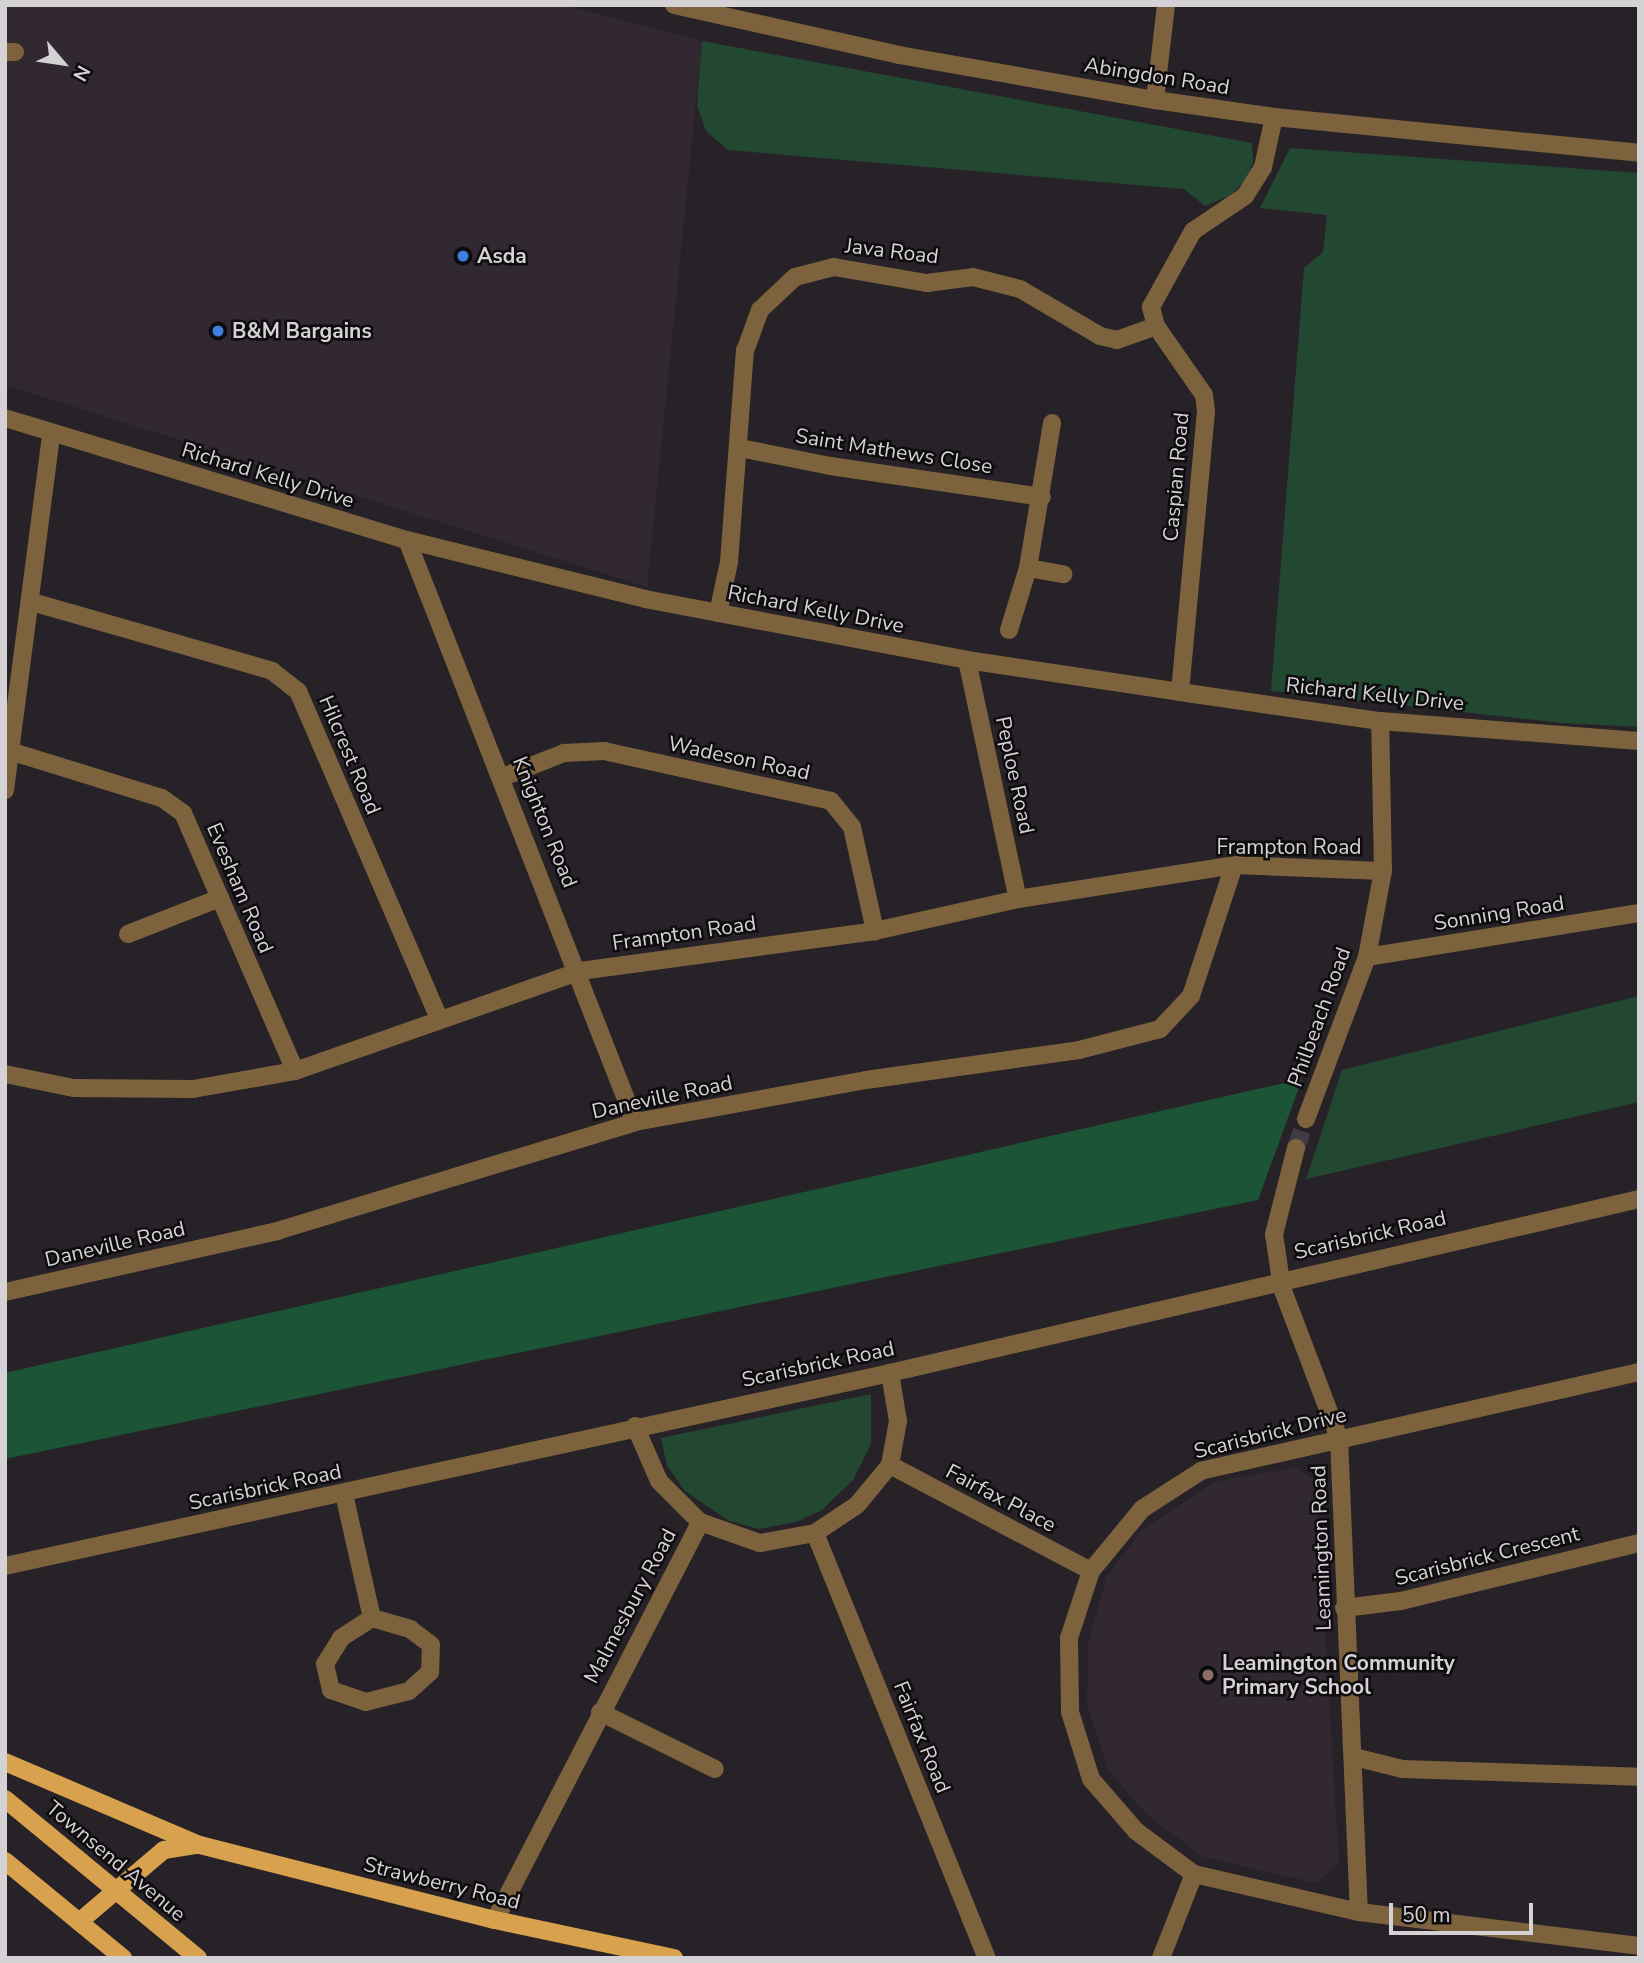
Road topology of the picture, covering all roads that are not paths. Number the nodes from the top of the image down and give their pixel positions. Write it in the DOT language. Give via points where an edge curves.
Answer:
graph roads {
  1 [pos="674,5"];
  2 [pos="1166,5"];
  3 [pos="1156,100"];
  4 [pos="1274,117"];
  5 [pos="1639,153"];
  6 [pos="1156,326"];
  7 [pos="5,418"];
  8 [pos="1052,423"];
  9 [pos="51,434"];
  10 [pos="740,448"];
  11 [pos="1042,496"];
  12 [pos="407,540"];
  13 [pos="1028,568"];
  14 [pos="1063,574"];
  15 [pos="32,602"];
  16 [pos="718,613"];
  17 [pos="1009,630"];
  18 [pos="967,660"];
  19 [pos="1180,692"];
  20 [pos="1380,721"];
  21 [pos="1639,741"];
  22 [pos="13,752"];
  23 [pos="503,777"];
  24 [pos="5,790"];
  25 [pos="1234,865"];
  26 [pos="1383,871"];
  27 [pos="220,898"];
  28 [pos="1018,899"];
  29 [pos="1639,914"];
  30 [pos="874,930"];
  31 [pos="128,934"];
  32 [pos="1367,957"];
  33 [pos="580,971"];
  34 [pos="439,1019"];
  35 [pos="295,1071"];
  36 [pos="5,1074"];
  37 [pos="1306,1119"];
  38 [pos="635,1122"];
  39 [pos="1296,1147"];
  40 [pos="1639,1199"];
  41 [pos="1280,1279"];
  42 [pos="5,1292"];
  43 [pos="1639,1372"];
  44 [pos="890,1373"];
  45 [pos="635,1426"];
  46 [pos="1339,1438"];
  47 [pos="890,1465"];
  48 [pos="344,1494"];
  49 [pos="701,1522"];
  50 [pos="815,1533"];
  51 [pos="1639,1543"];
  52 [pos="5,1566"];
  53 [pos="1091,1571"];
  54 [pos="1344,1608"];
  55 [pos="372,1618"];
  56 [pos="600,1712"];
  57 [pos="1354,1757"];
  58 [pos="5,1762"];
  59 [pos="715,1769"];
  60 [pos="1639,1777"];
  61 [pos="5,1799"];
  62 [pos="201,1845"];
  63 [pos="5,1861"];
  64 [pos="1194,1874"];
  65 [pos="117,1891"];
  66 [pos="1359,1912"];
  67 [pos="495,1920"];
  68 [pos="79,1922"];
  69 [pos="1639,1946"];
  70 [pos="123,1958"];
  71 [pos="198,1958"];
  72 [pos="674,1958"];
  73 [pos="987,1958"];
  74 [pos="1161,1958"];
  1 -- 3 [label="street, Abingdon Road" via="899,55"];
  2 -- 3 [label="street"];
  3 -- 4 [label="street, Abingdon Road"];
  4 -- 5 [label="street, Abingdon Road"];
  4 -- 6 [label="street" via="1263,167 1245,196 1193,231 1151,307"];
  6 -- 10 [label="street, Java Road" via="1117,340 1100,336 1020,289 972,277 927,283 834,267 795,277 760,310 745,351"];
  6 -- 19 [label="street, Caspian Road" via="1204,395 1206,411"];
  7 -- 9 [label="street, Richard Kelly Drive"];
  8 -- 11 [label="street"];
  9 -- 12 [label="street, Richard Kelly Drive"];
  9 -- 15 [label="street"];
  10 -- 11 [label="street, Saint Mathews Close"];
  10 -- 16 [label="street, Java Road" via="729,562"];
  11 -- 13 [label="street"];
  12 -- 16 [label="street, Richard Kelly Drive"];
  12 -- 23 [label="street, Knighton Road"];
  13 -- 14 [label="street"];
  13 -- 17 [label="street"];
  15 -- 22 [label="street"];
  15 -- 34 [label="street, Hilcrest Road" via="272,671 298,691"];
  16 -- 18 [label="street, Richard Kelly Drive"];
  18 -- 19 [label="street, Richard Kelly Drive"];
  18 -- 28 [label="street, Peploe Road"];
  19 -- 20 [label="street, Richard Kelly Drive"];
  20 -- 21 [label="street, Richard Kelly Drive"];
  20 -- 26 [label="street, Philbeach Road"];
  22 -- 24 [label="street"];
  22 -- 27 [label="street, Evesham Road" via="162,798 183,813"];
  23 -- 30 [label="street, Wadeson Road" via="564,753 604,751 831,801 852,827"];
  23 -- 33 [label="street, Knighton Road"];
  25 -- 26 [label="street, Frampton Road"];
  25 -- 28 [label="street, Frampton Road"];
  25 -- 38 [label="street, Daneville Road" via="1191,996 1160,1029 1079,1050 866,1080"];
  26 -- 32 [label="street, Philbeach Road"];
  27 -- 31 [label="street"];
  27 -- 35 [label="street, Evesham Road"];
  28 -- 30 [label="street, Frampton Road"];
  29 -- 32 [label="street, Sonning Road"];
  30 -- 33 [label="street, Frampton Road"];
  32 -- 37 [label="street, Philbeach Road"];
  33 -- 34 [label="street, Frampton Road"];
  33 -- 38 [label="street, Knighton Road"];
  34 -- 35 [label="street, Frampton Road"];
  35 -- 36 [label="street, Frampton Road" via="193,1089 74,1088"];
  38 -- 42 [label="street, Daneville Road" via="277,1231"];
  39 -- 41 [label="street" via="1274,1234"];
  40 -- 41 [label="street, Scarisbrick Road"];
  41 -- 44 [label="street, Scarisbrick Road"];
  41 -- 46 [label="street, Leamington Road"];
  43 -- 46 [label="street, Scarisbrick Drive"];
  44 -- 45 [label="street, Scarisbrick Road"];
  44 -- 47 [label="street" via="898,1421"];
  45 -- 48 [label="street, Scarisbrick Road"];
  45 -- 49 [label="street" via="659,1480"];
  46 -- 53 [label="street, Scarisbrick Drive" via="1200,1471 1142,1508"];
  46 -- 54 [label="street, Leamington Road"];
  47 -- 50 [label="street" via="858,1505"];
  47 -- 53 [label="street, Fairfax Place"];
  48 -- 52 [label="street, Scarisbrick Road"];
  48 -- 55 [label="street"];
  49 -- 50 [label="street" via="760,1543"];
  49 -- 56 [label="street, Malmesbury Road"];
  50 -- 73 [label="street, Fairfax Road"];
  51 -- 54 [label="street, Scarisbrick Crescent" via="1402,1601"];
  53 -- 64 [label="street, Scarisbrick Drive" via="1069,1638 1070,1712 1091,1780 1136,1831"];
  54 -- 57 [label="street, Leamington Road"];
  55 -- 55 [label="street" via="410,1629 431,1645 430,1672 409,1691 366,1702 331,1690 325,1664 341,1638"];
  56 -- 59 [label="street, Malmesbury Road"];
  56 -- 67 [label="street, Malmesbury Road"];
  57 -- 60 [label="street" via="1402,1769"];
  57 -- 66 [label="street, Leamington Road"];
  58 -- 62 [label="main road, Strawberry Road"];
  61 -- 65 [label="main road, Townsend Avenue"];
  62 -- 65 [label="main road, Strawberry Road" via="164,1850 130,1875"];
  62 -- 67 [label="main road, Strawberry Road"];
  63 -- 68 [label="main road"];
  64 -- 66 [label="street, Scarisbrick Drive"];
  64 -- 74 [label="street"];
  65 -- 68 [label="main road, Strawberry Road"];
  65 -- 71 [label="main road, Townsend Avenue"];
  66 -- 69 [label="street, Scarisbrick Drive"];
  67 -- 72 [label="main road, Strawberry Road"];
  68 -- 70 [label="main road"];
}
